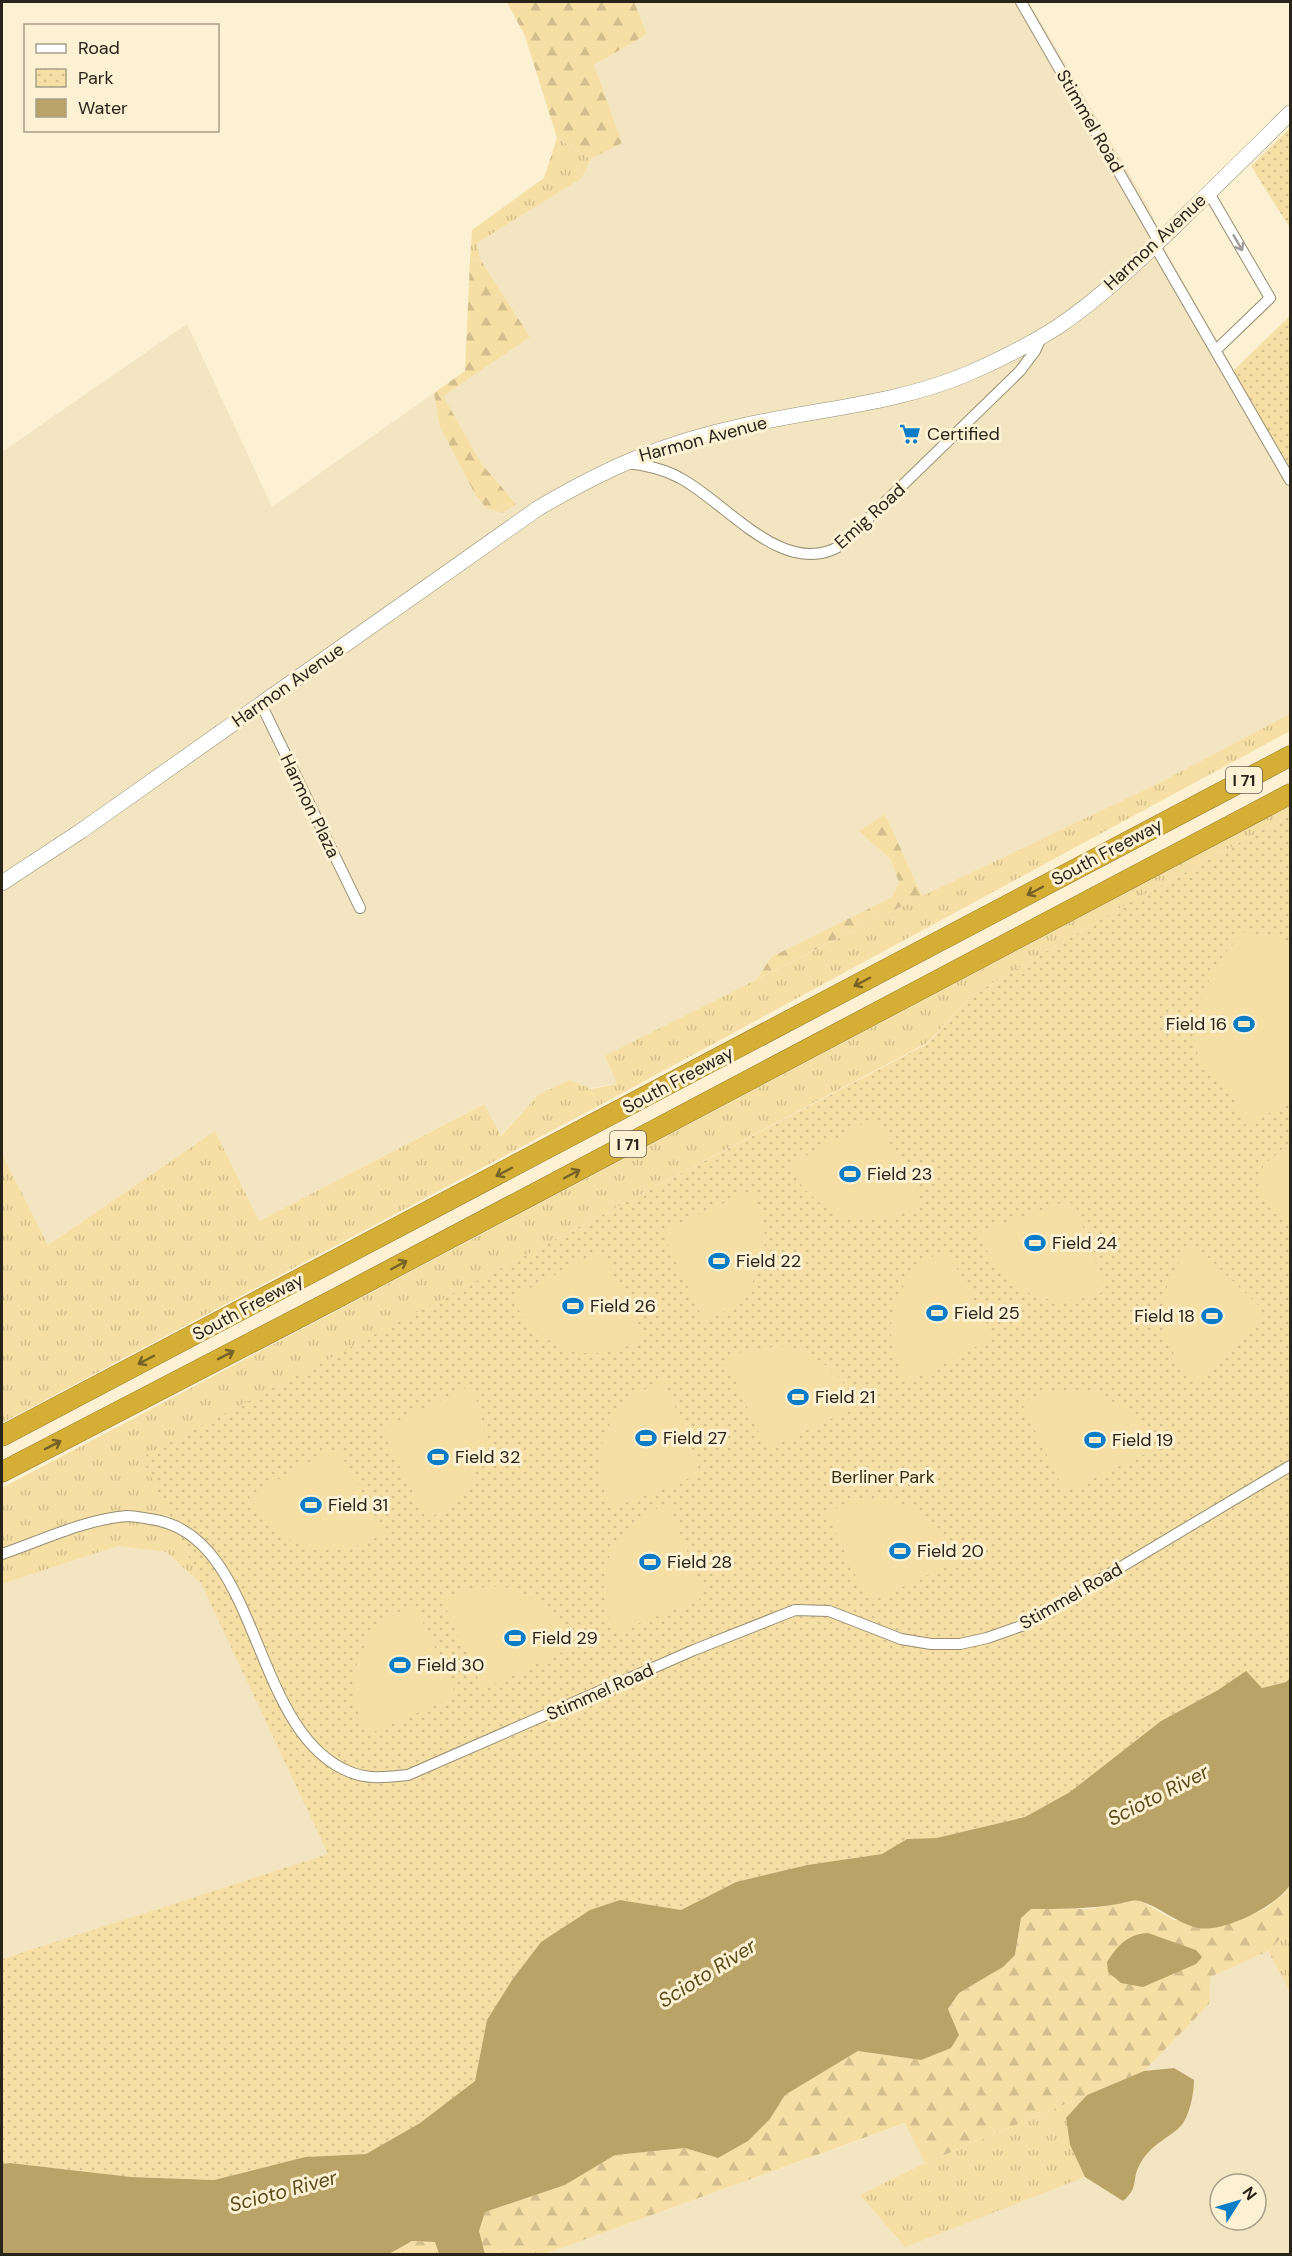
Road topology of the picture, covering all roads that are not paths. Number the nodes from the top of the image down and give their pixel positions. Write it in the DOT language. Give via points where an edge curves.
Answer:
graph roads {
  1 [pos="1021,2"];
  2 [pos="1290,113"];
  3 [pos="1209,193"];
  4 [pos="1157,244"];
  5 [pos="1043,336"];
  6 [pos="1216,350"];
  7 [pos="622,462"];
  8 [pos="1290,480"];
  9 [pos="261,704"];
  10 [pos="1290,756"];
  11 [pos="1290,794"];
  12 [pos="2,884"];
  13 [pos="360,908"];
  14 [pos="2,1437"];
  15 [pos="1290,1466"];
  16 [pos="2,1472"];
  17 [pos="2,1554"];
  1 -- 4 [label="street, Stimmel Road"];
  2 -- 3 [label="main road, Harmon Avenue"];
  3 -- 4 [label="main road, Harmon Avenue"];
  3 -- 6 [label="street, one-way" via="1270,298"];
  4 -- 5 [label="main road, Harmon Avenue" via="1094,300"];
  4 -- 6 [label="street, Stimmel Road"];
  5 -- 7 [label="main road, Harmon Avenue" via="967,374 920,390 720,430"];
  5 -- 7 [label="street, Emig Road" via="1029,360 1003,388 840,546 826,554 803,555 775,544 680,478 651,466"];
  6 -- 8 [label="street, Stimmel Road"];
  7 -- 9 [label="main road, Harmon Avenue" via="537,509"];
  9 -- 12 [label="main road, Harmon Avenue"];
  9 -- 13 [label="street, Harmon Plaza"];
  10 -- 14 [label="highway, South Freeway / I 71, one-way"];
  16 -- 11 [label="highway, South Freeway / I 71, one-way"];
  15 -- 17 [label="street, Stimmel Road" via="1024,1625 960,1644 931,1644 901,1639 829,1611 795,1610 694,1650 408,1776 371,1778 350,1772 331,1762 309,1742 289,1711 225,1573 205,1546 183,1529 159,1520 129,1516 98,1521"];
}
